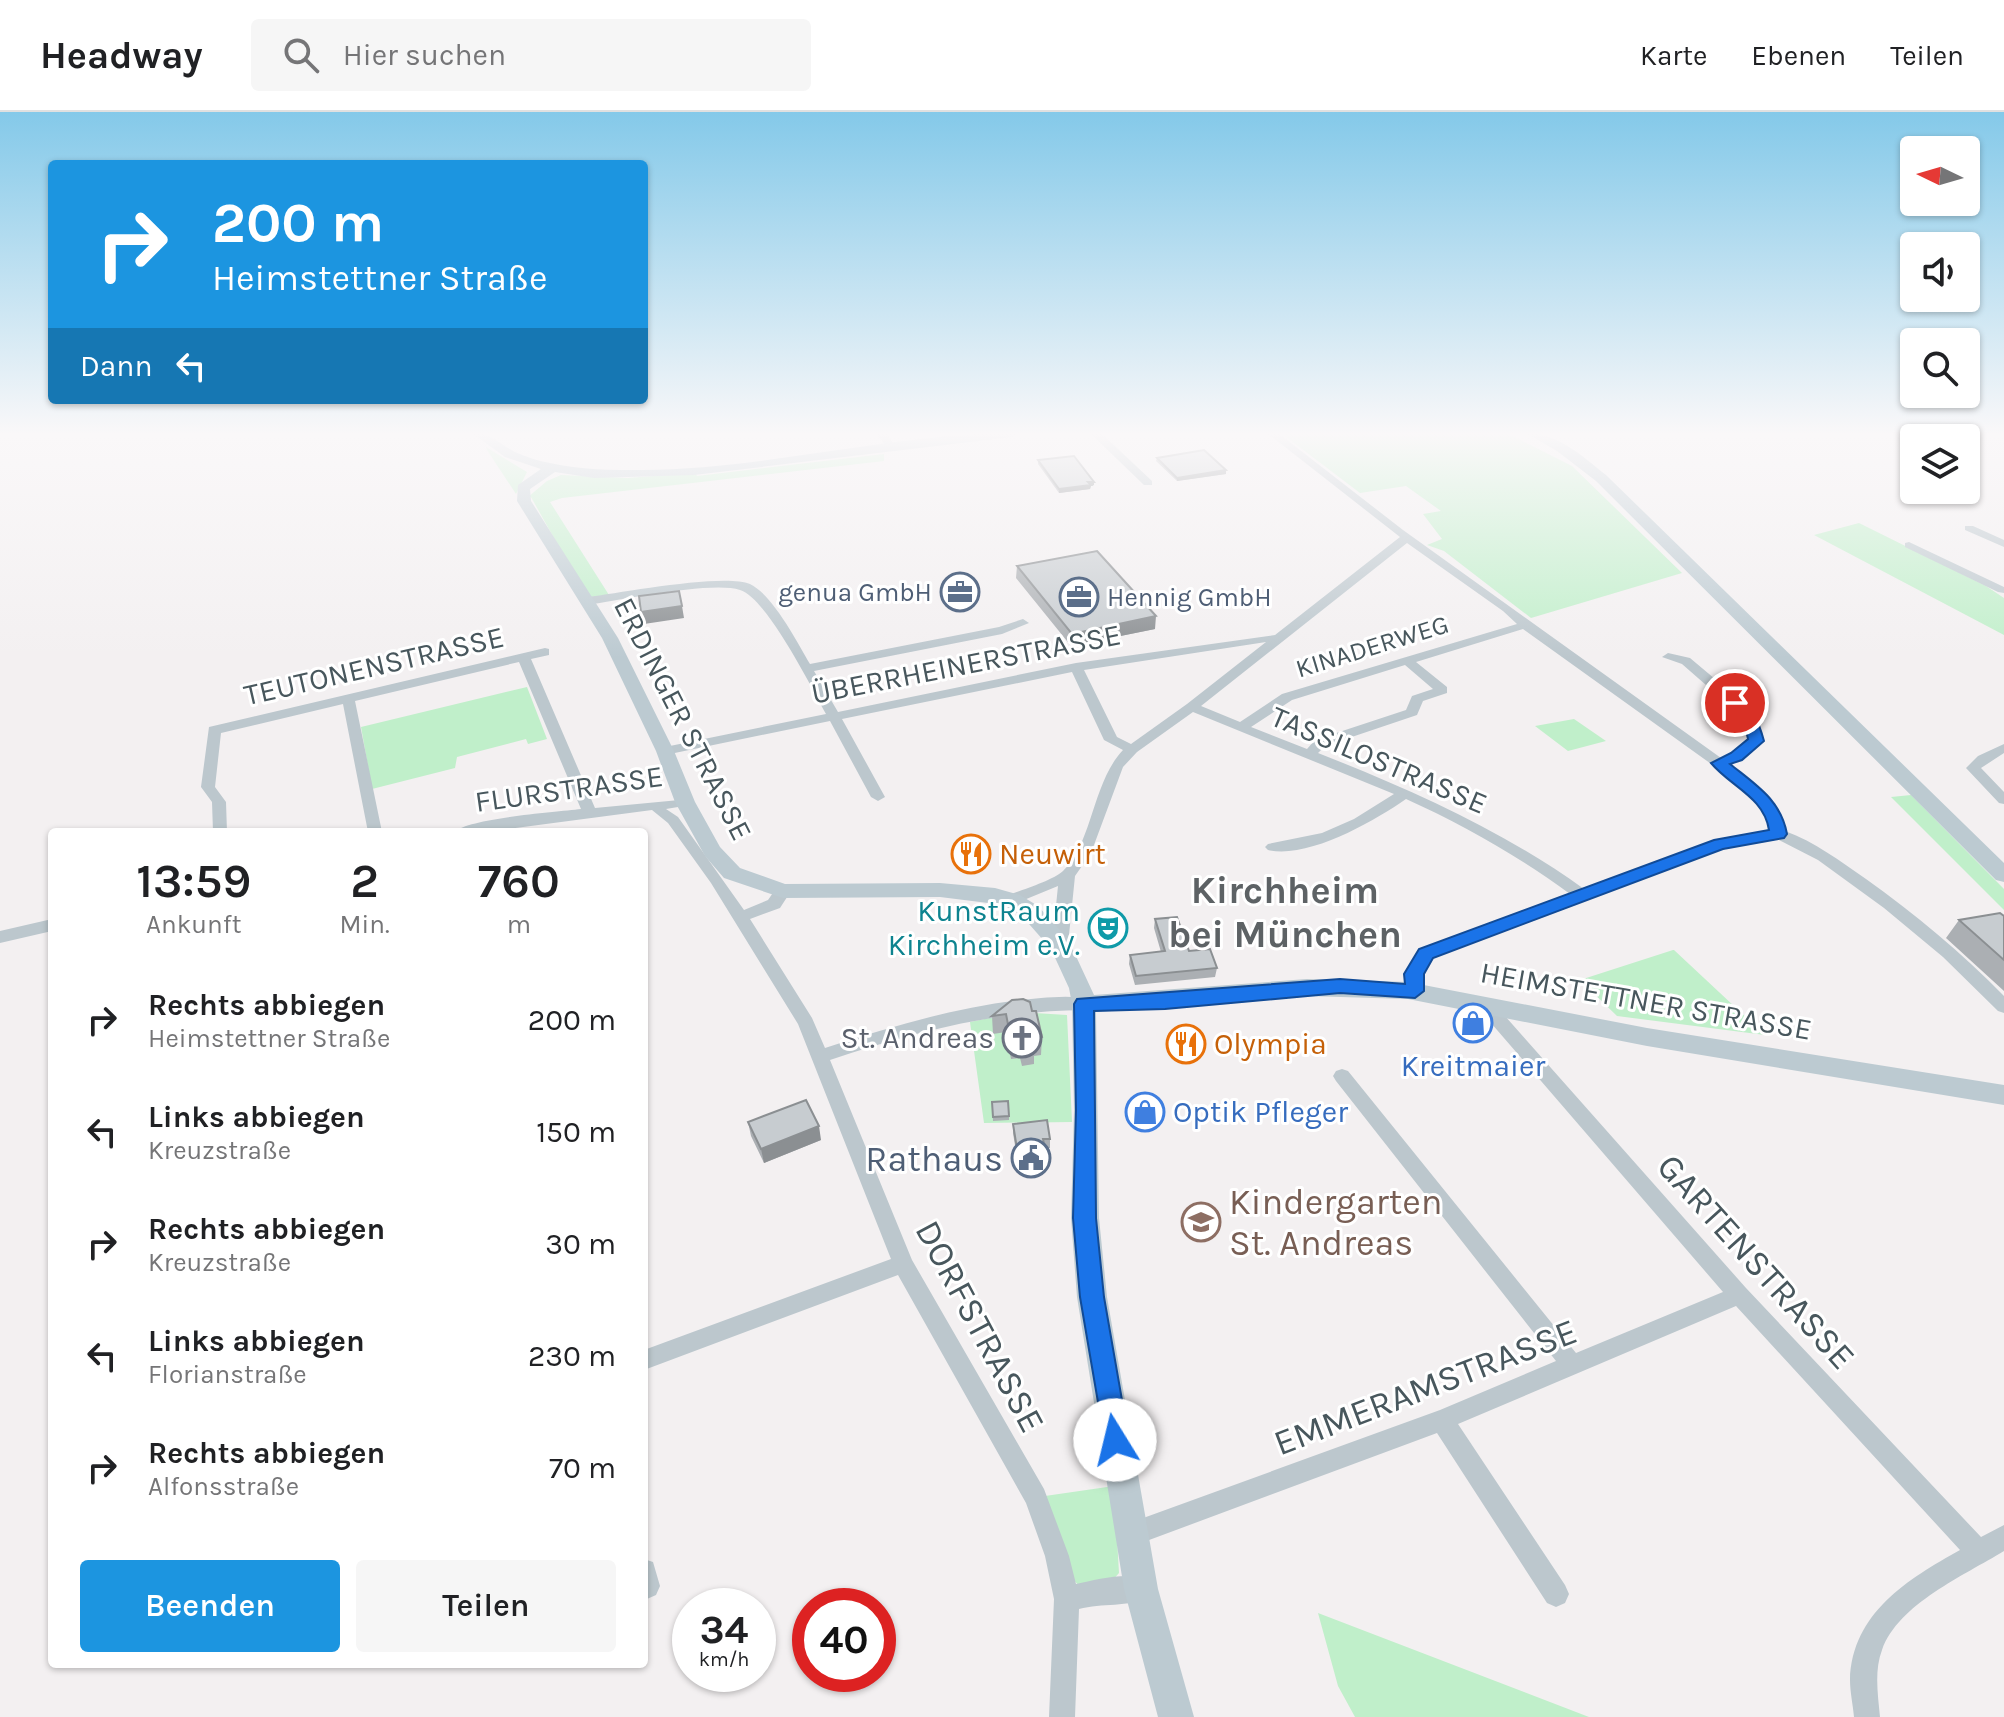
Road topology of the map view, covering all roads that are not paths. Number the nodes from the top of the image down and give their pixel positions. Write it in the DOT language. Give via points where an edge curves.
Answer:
graph roads {
  1 [pos="530,508"];
  2 [pos="1369,508"];
  3 [pos="1631,508"];
  4 [pos="1969,528"];
  5 [pos="1407,537"];
  6 [pos="2004,544"];
  7 [pos="1909,545"];
  8 [pos="2003,586"];
  9 [pos="588,601"];
  10 [pos="1023,623"];
  11 [pos="1525,625"];
  12 [pos="1279,640"];
  13 [pos="545,652"];
  14 [pos="1668,657"];
  15 [pos="524,658"];
  16 [pos="1407,661"];
  17 [pos="1076,667"];
  18 [pos="808,668"];
  19 [pos="348,698"];
  20 [pos="1192,707"];
  21 [pos="832,716"];
  22 [pos="1240,728"];
  23 [pos="2004,748"];
  24 [pos="1132,749"];
  25 [pos="665,751"];
  26 [pos="1309,755"];
  27 [pos="1719,763"];
  28 [pos="1405,793"];
  29 [pos="878,797"];
  30 [pos="2004,800"];
  31 [pos="685,802"];
  32 [pos="658,806"];
  33 [pos="590,813"];
  34 [pos="220,828"];
  35 [pos="374,828"];
  36 [pos="488,828"];
  37 [pos="1778,834"];
  38 [pos="1273,847"];
  39 [pos="2004,875"];
  40 [pos="724,876"];
  41 [pos="1067,876"];
  42 [pos="783,891"];
  43 [pos="1581,894"];
  44 [pos="1012,900"];
  45 [pos="740,917"];
  46 [pos="48,926"];
  47 [pos="0,937"];
  48 [pos="1060,945"];
  49 [pos="1415,991"];
  50 [pos="1084,1004"];
  51 [pos="1495,1007"];
  52 [pos="2004,1007"];
  53 [pos="819,1057"];
  54 [pos="1342,1076"];
  55 [pos="2004,1095"];
  56 [pos="903,1264"];
  57 [pos="1739,1295"];
  58 [pos="648,1359"];
  59 [pos="1573,1366"];
  60 [pos="1442,1420"];
  61 [pos="1133,1534"];
  62 [pos="2004,1537"];
  63 [pos="1979,1553"];
  64 [pos="1141,1589"];
  65 [pos="1556,1594"];
  66 [pos="1067,1599"];
  67 [pos="1062,1717"];
  68 [pos="1176,1717"];
  69 [pos="1867,1717"];
  1 -- 9 [label="street, ERDINGER STRASSE"];
  2 -- 5 [label="street"];
  3 -- 39 [label="street"];
  4 -- 6 [label="street"];
  5 -- 11 [label="street"];
  5 -- 12 [label="street"];
  7 -- 8 [label="street"];
  9 -- 18 [label="street" via="725,585 751,588"];
  9 -- 25 [label="street, ERDINGER STRASSE"];
  10 -- 18 [label="street"];
  11 -- 16 [label="street, KINADERWEG"];
  11 -- 27 [label="street"];
  12 -- 17 [label="street, ÜBERRHEINERSTRASSE"];
  12 -- 20 [label="street"];
  13 -- 15 [label="street, TEUTONENSTRASSE"];
  14 -- 27 [label="street" via="1686,661 1751,721 1756,741"];
  15 -- 19 [label="street, TEUTONENSTRASSE"];
  15 -- 33 [label="street"];
  16 -- 22 [label="street, KINADERWEG" via="1287,697"];
  16 -- 26 [label="street" via="1442,690 1417,699 1412,712 1320,743"];
  17 -- 21 [label="street, ÜBERRHEINERSTRASSE"];
  17 -- 24 [label="street" via="1111,740"];
  18 -- 21 [label="street"];
  19 -- 34 [label="street, TEUTONENSTRASSE" via="214,730 208,787 219,802"];
  19 -- 35 [label="street"];
  20 -- 22 [label="street, TASSILOSTRASSE"];
  20 -- 24 [label="street"];
  21 -- 25 [label="street, ÜBERRHEINERSTRASSE"];
  21 -- 29 [label="street"];
  22 -- 26 [label="street, TASSILOSTRASSE"];
  23 -- 30 [label="street" via="1973,768"];
  24 -- 41 [label="street" via="1116,766 1083,853"];
  25 -- 31 [label="street, ERDINGER STRASSE"];
  26 -- 28 [label="street, TASSILOSTRASSE"];
  27 -- 37 [label="street" via="1763,798 1775,816"];
  28 -- 38 [label="street" via="1363,823 1313,841"];
  28 -- 43 [label="street, TASSILOSTRASSE" via="1548,868"];
  31 -- 32 [label="street, FLURSTRASSE"];
  31 -- 40 [label="street, ERDINGER STRASSE"];
  32 -- 33 [label="street, FLURSTRASSE"];
  32 -- 40 [label="street, DORFSTRASSE"];
  33 -- 36 [label="street, FLURSTRASSE"];
  37 -- 43 [label="street" via="1720,844"];
  37 -- 52 [label="street" via="1794,839 1876,894"];
  40 -- 42 [label="street, ERDINGER STRASSE"];
  40 -- 45 [label="street, DORFSTRASSE"];
  41 -- 44 [label="street"];
  41 -- 48 [label="street"];
  42 -- 44 [label="street, ERDINGER STRASSE" via="940,890"];
  42 -- 45 [label="street" via="774,904"];
  43 -- 49 [label="street" via="1426,953 1414,974"];
  44 -- 48 [label="street" via="1030,911"];
  45 -- 53 [label="street, DORFSTRASSE" via="806,1023"];
  46 -- 47 [label="street"];
  48 -- 50 [label="street"];
  49 -- 50 [label="street, HEIMSTETTNER STRASSE" via="1340,986"];
  49 -- 51 [label="street, HEIMSTETTNER STRASSE"];
  50 -- 53 [label="street" via="977,1011"];
  50 -- 61 [label="street" via="1086,1233"];
  51 -- 55 [label="street, HEIMSTETTNER STRASSE"];
  51 -- 57 [label="street, GARTENSTRASSE" via="1497,1018"];
  53 -- 56 [label="street, DORFSTRASSE"];
  54 -- 59 [label="street"];
  56 -- 58 [label="street"];
  56 -- 66 [label="street, DORFSTRASSE" via="1036,1497"];
  57 -- 59 [label="street, EMMERAMSTRASSE"];
  57 -- 63 [label="street, GARTENSTRASSE"];
  59 -- 60 [label="street, EMMERAMSTRASSE"];
  60 -- 61 [label="street, EMMERAMSTRASSE"];
  60 -- 65 [label="street"];
  61 -- 64 [label="street"];
  62 -- 63 [label="street"];
  63 -- 69 [label="street" via="1915,1591 1879,1623 1865,1667"];
  64 -- 66 [label="street"];
  64 -- 68 [label="street"];
  66 -- 67 [label="street, DORFSTRASSE"];
}
